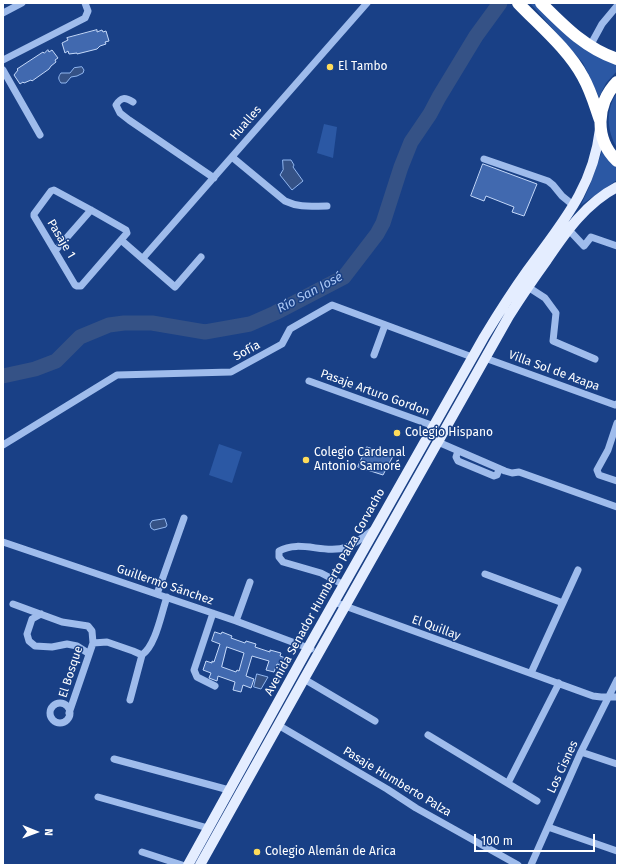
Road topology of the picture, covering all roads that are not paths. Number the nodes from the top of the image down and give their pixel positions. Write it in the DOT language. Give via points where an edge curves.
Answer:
graph roads {
  1 [pos="22,3"];
  2 [pos="84,3"];
  3 [pos="367,3"];
  4 [pos="541,3"];
  5 [pos="521,6"];
  6 [pos="617,6"];
  7 [pos="3,13"];
  8 [pos="590,46"];
  9 [pos="617,59"];
  10 [pos="3,60"];
  11 [pos="3,70"];
  12 [pos="617,82"];
  13 [pos="133,102"];
  14 [pos="600,123"];
  15 [pos="40,135"];
  16 [pos="232,157"];
  17 [pos="484,159"];
  18 [pos="617,161"];
  19 [pos="214,178"];
  20 [pos="617,188"];
  21 [pos="573,205"];
  22 [pos="327,206"];
  23 [pos="92,210"];
  24 [pos="569,230"];
  25 [pos="121,240"];
  26 [pos="617,246"];
  27 [pos="55,251"];
  28 [pos="201,257"];
  29 [pos="143,258"];
  30 [pos="528,287"];
  31 [pos="385,325"];
  32 [pos="374,355"];
  33 [pos="472,357"];
  34 [pos="485,358"];
  35 [pos="595,359"];
  36 [pos="309,381"];
  37 [pos="616,406"];
  38 [pos="617,423"];
  39 [pos="434,426"];
  40 [pos="438,442"];
  41 [pos="3,445"];
  42 [pos="617,480"];
  43 [pos="617,507"];
  44 [pos="184,518"];
  45 [pos="375,529"];
  46 [pos="3,543"];
  47 [pos="578,570"];
  48 [pos="485,574"];
  49 [pos="250,582"];
  50 [pos="344,585"];
  51 [pos="157,594"];
  52 [pos="167,597"];
  53 [pos="334,602"];
  54 [pos="563,603"];
  55 [pos="13,604"];
  56 [pos="345,606"];
  57 [pos="213,613"];
  58 [pos="41,614"];
  59 [pos="236,621"];
  60 [pos="93,643"];
  61 [pos="308,648"];
  62 [pos="319,652"];
  63 [pos="88,653"];
  64 [pos="142,655"];
  65 [pos="531,673"];
  66 [pos="304,679"];
  67 [pos="617,680"];
  68 [pos="559,683"];
  69 [pos="215,686"];
  70 [pos="613,697"];
  71 [pos="130,700"];
  72 [pos="69,713"];
  73 [pos="375,721"];
  74 [pos="278,725"];
  75 [pos="428,735"];
  76 [pos="581,752"];
  77 [pos="114,759"];
  78 [pos="617,764"];
  79 [pos="508,783"];
  80 [pos="229,790"];
  81 [pos="98,797"];
  82 [pos="537,801"];
  83 [pos="548,827"];
  84 [pos="208,828"];
  85 [pos="617,851"];
  86 [pos="142,852"];
  87 [pos="505,858"];
  88 [pos="182,865"];
  89 [pos="188,865"];
  90 [pos="200,865"];
  91 [pos="502,865"];
  92 [pos="518,865"];
  93 [pos="531,865"];
  1 -- 7 [label="street"];
  2 -- 10 [label="street" via="88,11 84,18"];
  3 -- 16 [label="street, Hualles"];
  4 -- 8 [label="highway" via="572,33"];
  5 -- 14 [label="highway" via="562,48 579,70 588,86"];
  6 -- 8 [label="street" via="602,24"];
  8 -- 9 [label="highway"];
  11 -- 15 [label="street"];
  12 -- 14 [label="highway" via="604,100"];
  13 -- 19 [label="street" via="123,98 116,105 120,113 129,120"];
  14 -- 18 [label="highway" via="606,146"];
  14 -- 21 [label="main road, Avenida Senador Humberto Palza Corvacho" via="592,168"];
  16 -- 19 [label="street, Hualles"];
  16 -- 22 [label="street" via="290,203 301,207"];
  17 -- 21 [label="street" via="548,181"];
  19 -- 29 [label="street, Hualles"];
  20 -- 24 [label="main road, Avenida Senador Humberto Palza Corvacho" via="593,203"];
  21 -- 33 [label="main road, Avenida Senador Humberto Palza Corvacho"];
  23 -- 25 [label="street, Pasaje 1" via="126,230 127,234"];
  23 -- 27 [label="street"];
  23 -- 27 [label="street, Pasaje 1" via="56,190 51,191 34,216"];
  24 -- 26 [label="street" via="584,246 591,237"];
  24 -- 30 [label="main road, Avenida Senador Humberto Palza Corvacho"];
  25 -- 27 [label="street, Pasaje 1" via="81,286 75,285"];
  25 -- 29 [label="street"];
  28 -- 29 [label="street" via="175,287"];
  30 -- 34 [label="main road, Avenida Senador Humberto Palza Corvacho"];
  30 -- 35 [label="street" via="544,298 556,313 553,341"];
  31 -- 32 [label="street"];
  31 -- 33 [label="street, Sofía"];
  31 -- 41 [label="street, Sofía" via="332,305 290,329 282,344 231,372 117,375"];
  33 -- 39 [label="main road, Avenida Senador Humberto Palza Corvacho"];
  34 -- 37 [label="street, Villa Sol de Azapa"];
  34 -- 40 [label="main road, Avenida Senador Humberto Palza Corvacho"];
  36 -- 39 [label="street, Pasaje Arturo Gordon"];
  38 -- 42 [label="street" via="608,450 596,470 599,475"];
  39 -- 45 [label="main road, Avenida Senador Humberto Palza Corvacho"];
  40 -- 43 [label="street" via="499,469 512,473 519,472"];
  40 -- 56 [label="main road, Avenida Senador Humberto Palza Corvacho"];
  44 -- 51 [label="street"];
  45 -- 50 [label="main road, Avenida Senador Humberto Palza Corvacho"];
  45 -- 50 [label="street" via="346,547 286,547 279,551 279,557 283,562 321,572"];
  46 -- 51 [label="street, Guillermo Sánchez"];
  47 -- 54 [label="street"];
  48 -- 54 [label="street"];
  49 -- 59 [label="street"];
  50 -- 53 [label="main road, Avenida Senador Humberto Palza Corvacho"];
  51 -- 52 [label="street, Guillermo Sánchez"];
  52 -- 57 [label="street, Guillermo Sánchez"];
  52 -- 64 [label="street" via="148,651"];
  53 -- 56 [label="street, El Quillay"];
  53 -- 61 [label="main road, Avenida Senador Humberto Palza Corvacho"];
  54 -- 65 [label="street"];
  55 -- 58 [label="street"];
  56 -- 62 [label="main road, Avenida Senador Humberto Palza Corvacho"];
  56 -- 65 [label="street, El Quillay"];
  57 -- 59 [label="street, Guillermo Sánchez"];
  57 -- 69 [label="street" via="194,670 197,677"];
  58 -- 60 [label="street" via="62,622 88,626 92,631"];
  58 -- 63 [label="street" via="32,619 27,634 29,641 35,646 52,647 67,644 77,646"];
  59 -- 61 [label="street, Guillermo Sánchez"];
  60 -- 63 [label="street, El Bosque"];
  60 -- 64 [label="street, El Bosque" via="107,642"];
  61 -- 62 [label="street, Guillermo Sánchez"];
  61 -- 80 [label="main road, Avenida Senador Humberto Palza Corvacho"];
  62 -- 66 [label="main road, Avenida Senador Humberto Palza Corvacho"];
  63 -- 72 [label="street, El Bosque"];
  64 -- 71 [label="street"];
  65 -- 68 [label="street, El Quillay"];
  66 -- 73 [label="street"];
  66 -- 74 [label="main road, Avenida Senador Humberto Palza Corvacho"];
  67 -- 70 [label="street, Los Cisnes"];
  68 -- 70 [label="street, El Quillay" via="593,696"];
  68 -- 79 [label="street"];
  70 -- 76 [label="street, Los Cisnes"];
  74 -- 87 [label="street, Pasaje Humberto Palza"];
  74 -- 90 [label="main road, Avenida Senador Humberto Palza Corvacho"];
  75 -- 79 [label="street"];
  76 -- 78 [label="street"];
  76 -- 83 [label="street, Los Cisnes"];
  77 -- 80 [label="street"];
  79 -- 82 [label="street"];
  80 -- 84 [label="main road, Avenida Senador Humberto Palza Corvacho"];
  81 -- 84 [label="street"];
  83 -- 85 [label="street"];
  83 -- 93 [label="street, Los Cisnes"];
  84 -- 89 [label="main road, Avenida Senador Humberto Palza Corvacho"];
  86 -- 88 [label="street"];
  87 -- 91 [label="street"];
  87 -- 92 [label="street, Pasaje Humberto Palza"];
}
